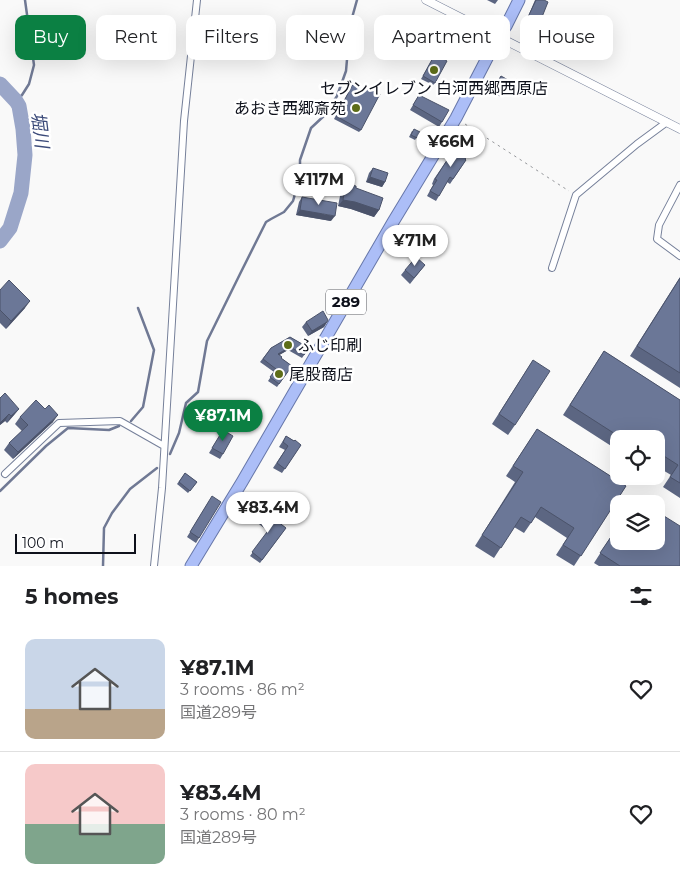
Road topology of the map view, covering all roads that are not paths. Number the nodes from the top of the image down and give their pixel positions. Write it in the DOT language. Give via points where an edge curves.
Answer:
graph roads {
  1 [pos="197,0"];
  2 [pos="426,0"];
  3 [pos="519,0"];
  4 [pos="455,15"];
  5 [pos="510,18"];
  6 [pos="510,43"];
  7 [pos="486,60"];
  8 [pos="667,122"];
  9 [pos="680,129"];
  10 [pos="680,184"];
  11 [pos="680,256"];
  12 [pos="552,268"];
  13 [pos="164,446"];
  14 [pos="5,474"];
  15 [pos="154,566"];
  16 [pos="191,566"];
  1 -- 13 [label="street" via="184,121"];
  2 -- 4 [label="street"];
  3 -- 5 [label="highway, 289"];
  6 -- 8 [label="street"];
  7 -- 16 [label="highway, 289" via="456,118"];
  8 -- 9 [label="street"];
  8 -- 12 [label="street" via="576,195"];
  10 -- 11 [label="street" via="659,225 658,239"];
  13 -- 14 [label="street" via="120,421 59,423"];
  13 -- 15 [label="street"];
}
